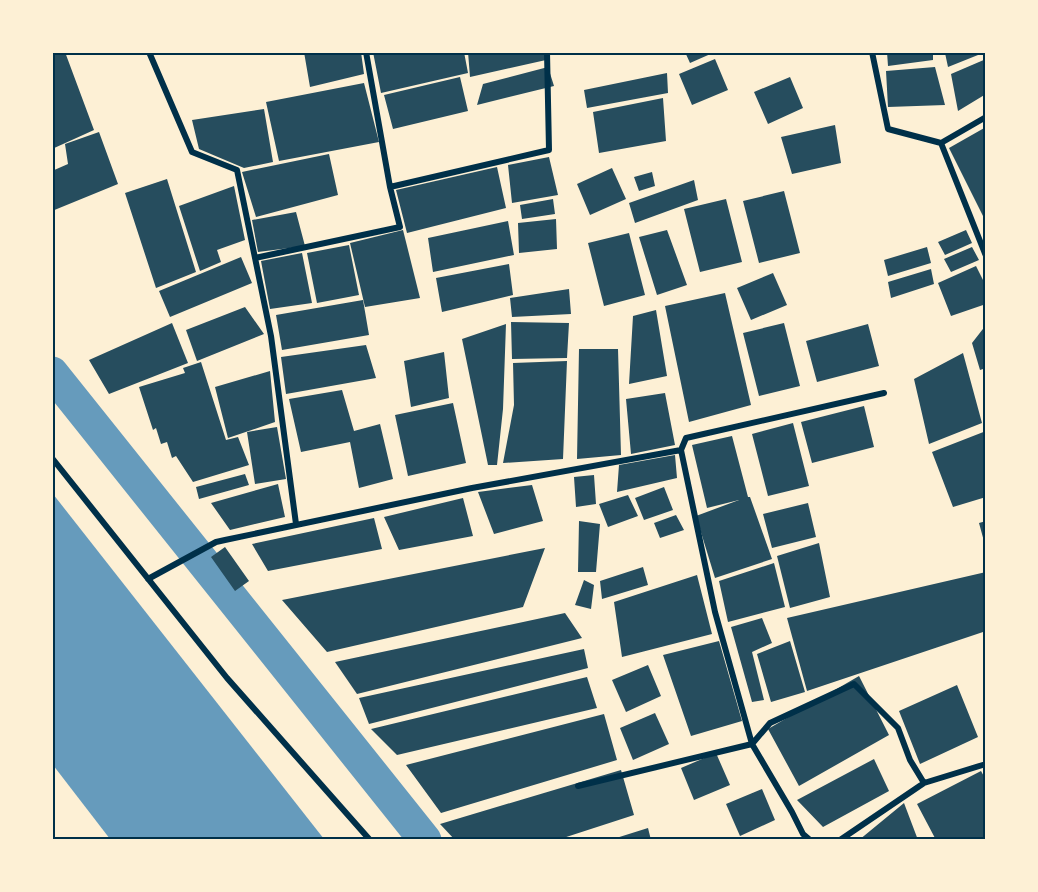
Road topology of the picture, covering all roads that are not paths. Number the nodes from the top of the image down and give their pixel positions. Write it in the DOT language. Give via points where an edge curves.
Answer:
graph roads {
  1 [pos="149,52"];
  2 [pos="366,52"];
  3 [pos="547,52"];
  4 [pos="872,52"];
  5 [pos="986,117"];
  6 [pos="941,143"];
  7 [pos="390,186"];
  8 [pos="986,256"];
  9 [pos="255,258"];
  10 [pos="884,393"];
  11 [pos="681,450"];
  12 [pos="52,458"];
  13 [pos="296,524"];
  14 [pos="148,579"];
  15 [pos="752,744"];
  16 [pos="986,764"];
  17 [pos="924,783"];
  18 [pos="578,786"];
  19 [pos="370,840"];
  20 [pos="810,840"];
  21 [pos="840,840"];
  1 -- 9 [label="street" via="192,152 237,170"];
  2 -- 7 [label="street"];
  3 -- 7 [label="street" via="549,150"];
  4 -- 6 [label="street" via="888,129"];
  5 -- 6 [label="street"];
  6 -- 8 [label="street"];
  7 -- 9 [label="street" via="400,227"];
  9 -- 13 [label="street" via="271,336"];
  10 -- 11 [label="street" via="686,438"];
  11 -- 13 [label="street"];
  11 -- 15 [label="street" via="715,612"];
  12 -- 14 [label="street"];
  13 -- 14 [label="street" via="216,542"];
  14 -- 19 [label="street" via="227,678"];
  15 -- 17 [label="street" via="770,723 854,684 898,728"];
  15 -- 18 [label="street"];
  15 -- 20 [label="street"];
  16 -- 17 [label="street"];
  17 -- 21 [label="street"];
}
